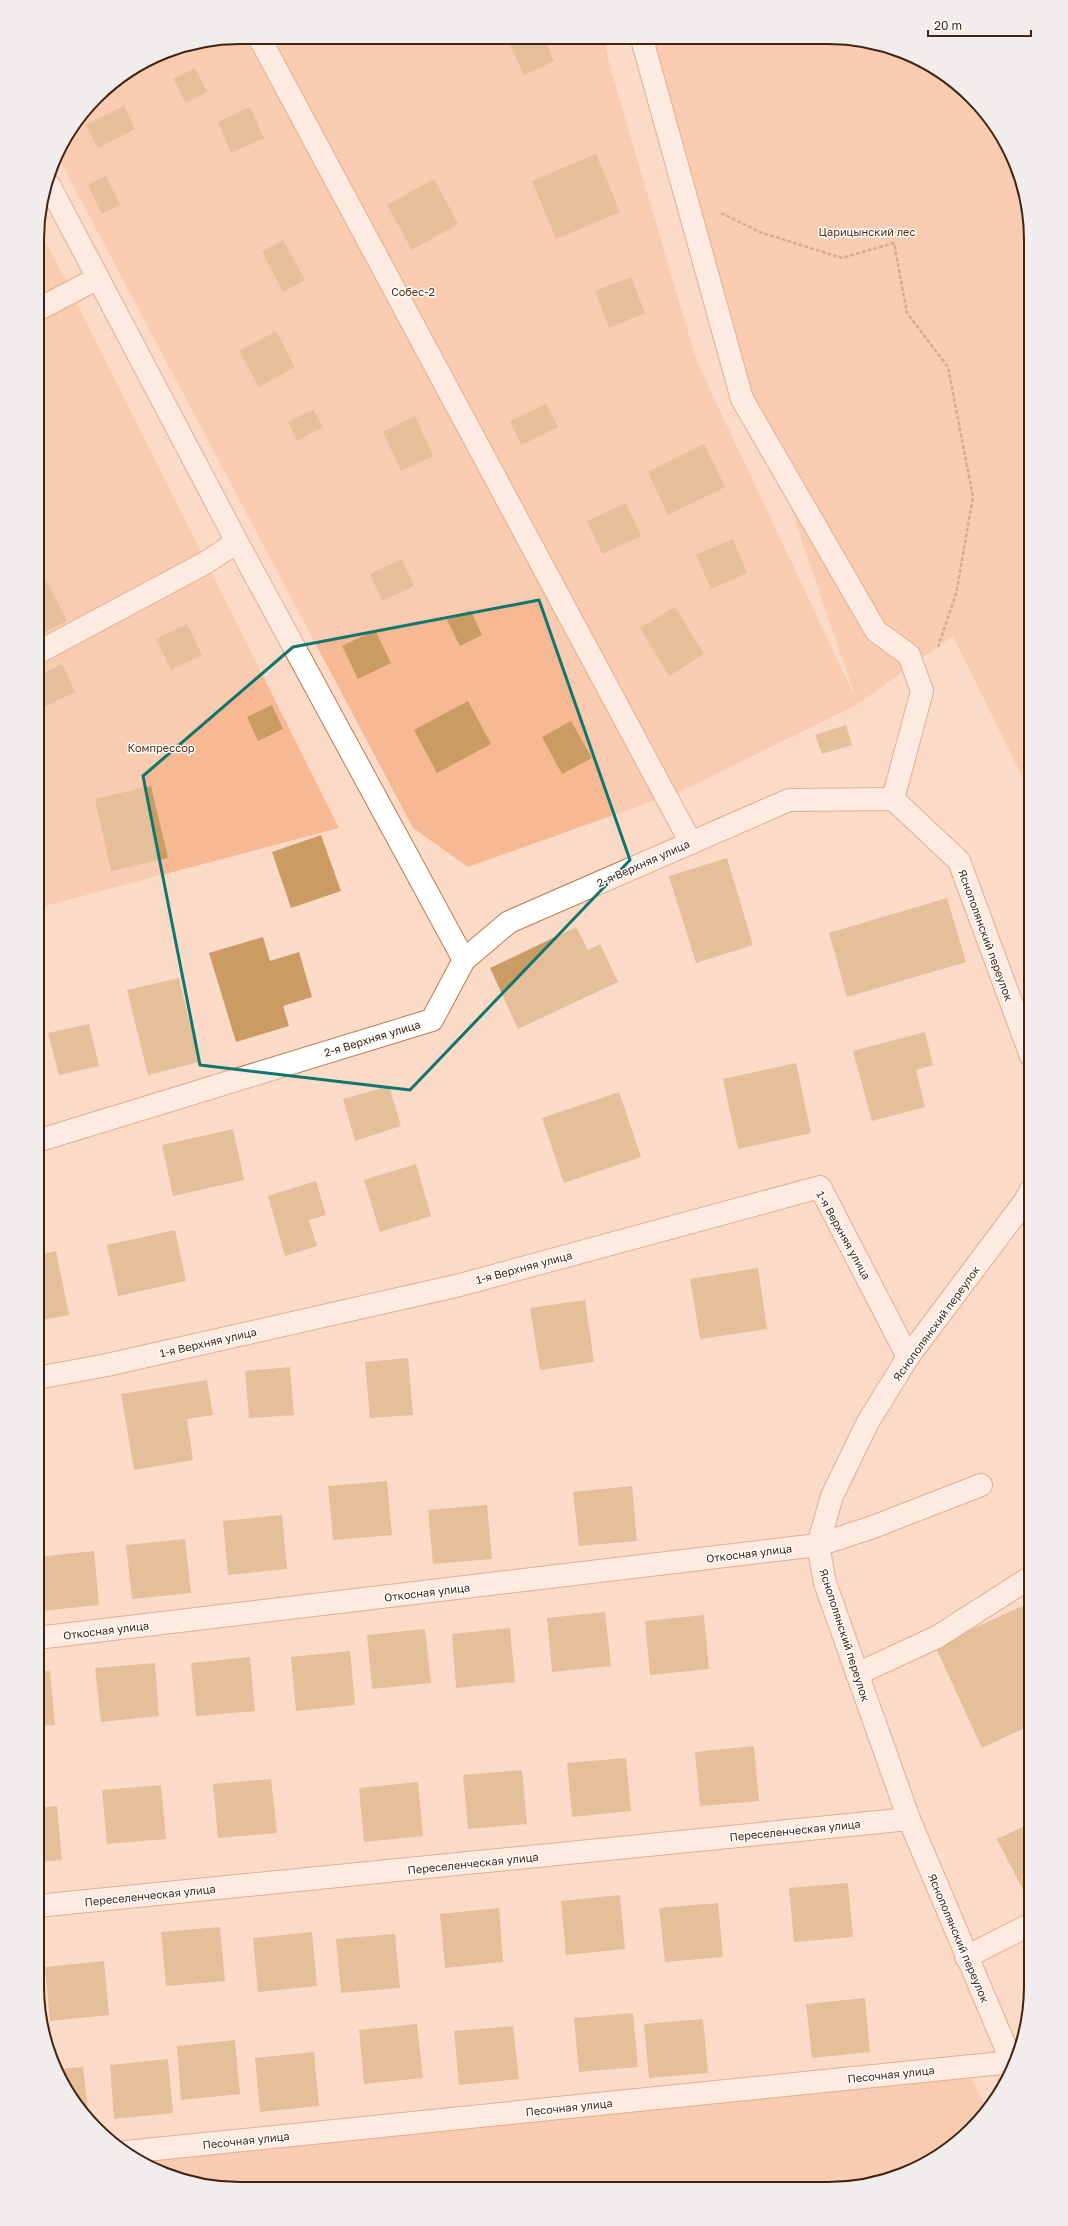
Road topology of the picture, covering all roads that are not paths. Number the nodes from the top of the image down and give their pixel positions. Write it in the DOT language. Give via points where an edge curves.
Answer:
graph roads {
  1 [pos="263,44"];
  2 [pos="643,44"];
  3 [pos="51,189"];
  4 [pos="98,278"];
  5 [pos="44,306"];
  6 [pos="237,542"];
  7 [pos="44,649"];
  8 [pos="893,799"];
  9 [pos="691,843"];
  10 [pos="464,960"];
  11 [pos="1024,1037"];
  12 [pos="44,1139"];
  13 [pos="1024,1202"];
  14 [pos="908,1357"];
  15 [pos="44,1377"];
  16 [pos="981,1485"];
  17 [pos="818,1545"];
  18 [pos="1024,1581"];
  19 [pos="44,1637"];
  20 [pos="857,1674"];
  21 [pos="909,1819"];
  22 [pos="44,1905"];
  23 [pos="1024,1928"];
  24 [pos="966,1957"];
  25 [pos="1010,2058"];
  26 [pos="1008,2065"];
  27 [pos="134,2151"];
  1 -- 9 [label="street"];
  2 -- 8 [label="street" via="742,399 876,631 909,655 922,691"];
  3 -- 4 [label="street"];
  4 -- 5 [label="street"];
  4 -- 6 [label="street"];
  6 -- 7 [label="street" via="205,563"];
  6 -- 10 [label="street"];
  8 -- 9 [label="street, 2-я Верхняя улица" via="789,800"];
  8 -- 11 [label="street, Яснополянский переулок" via="959,861"];
  9 -- 10 [label="street, 2-я Верхняя улица" via="509,922"];
  10 -- 12 [label="street, 2-я Верхняя улица" via="432,1020"];
  13 -- 14 [label="street, Яснополянский переулок"];
  14 -- 15 [label="street, 1-я Верхняя улица" via="820,1187 460,1285 107,1365"];
  14 -- 17 [label="street, Яснополянский переулок" via="868,1422 832,1496"];
  16 -- 17 [label="street, Откосная улица" via="873,1527"];
  17 -- 19 [label="street, Откосная улица"];
  17 -- 20 [label="street, Яснополянский переулок" via="825,1583"];
  18 -- 20 [label="street" via="937,1637"];
  20 -- 21 [label="street, Яснополянский переулок"];
  21 -- 22 [label="street, Переселенческая улица"];
  21 -- 24 [label="street, Яснополянский переулок"];
  23 -- 24 [label="street"];
  24 -- 25 [label="street, Яснополянский переулок"];
  26 -- 27 [label="street, Песочная улица"];
}
